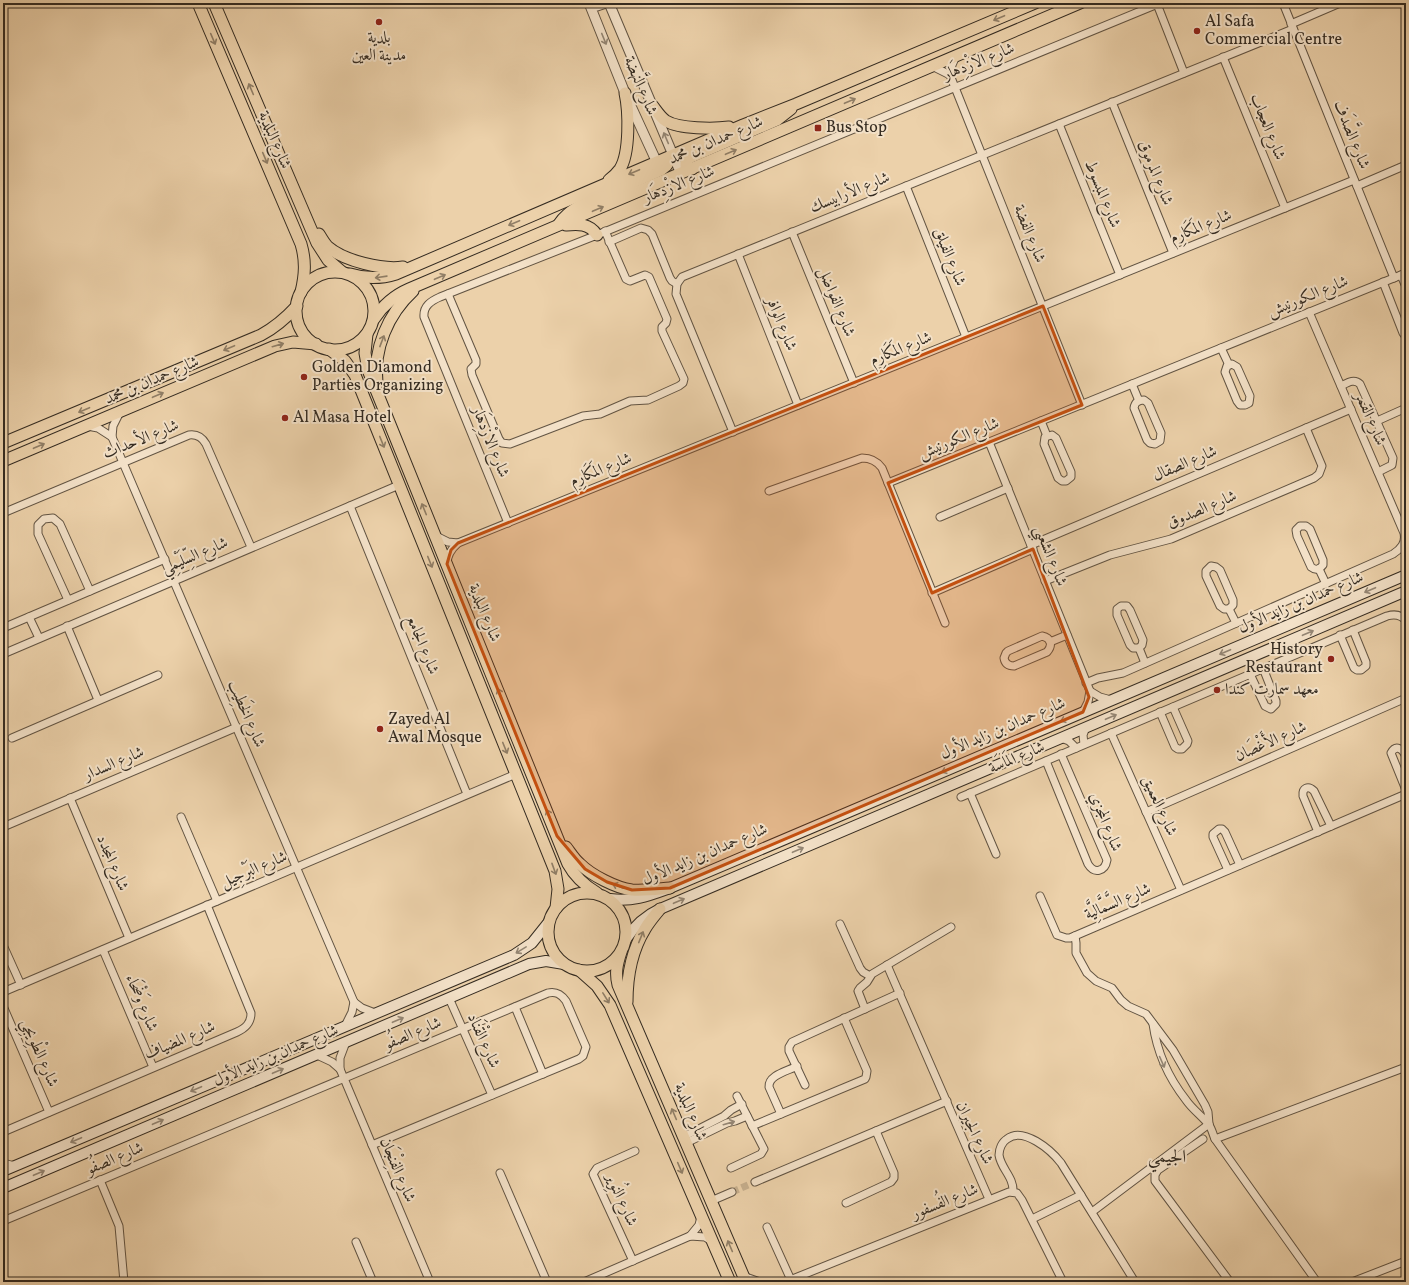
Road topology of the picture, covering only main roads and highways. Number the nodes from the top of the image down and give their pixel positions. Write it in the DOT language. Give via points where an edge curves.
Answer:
graph roads {
  1 [pos="198,3"];
  2 [pos="214,3"];
  3 [pos="1035,3"];
  4 [pos="1080,3"];
  5 [pos="626,93"];
  6 [pos="652,104"];
  7 [pos="796,104"];
  8 [pos="743,125"];
  9 [pos="692,169"];
  10 [pos="661,171"];
  11 [pos="587,192"];
  12 [pos="302,207"];
  13 [pos="558,226"];
  14 [pos="601,233"];
  15 [pos="421,263"];
  16 [pos="346,273"];
  17 [pos="421,285"];
  18 [pos="301,292"];
  19 [pos="297,306"];
  20 [pos="374,319"];
  21 [pos="367,334"];
  22 [pos="316,344"];
  23 [pos="329,349"];
  24 [pos="378,393"];
  25 [pos="3,443"];
  26 [pos="3,461"];
  27 [pos="1406,575"];
  28 [pos="1406,591"];
  29 [pos="557,836"];
  30 [pos="670,888"];
  31 [pos="597,893"];
  32 [pos="610,899"];
  33 [pos="556,908"];
  34 [pos="660,909"];
  35 [pos="548,923"];
  36 [pos="626,939"];
  37 [pos="620,952"];
  38 [pos="564,964"];
  39 [pos="579,970"];
  40 [pos="627,1006"];
  41 [pos="3,1171"];
  42 [pos="3,1188"];
  43 [pos="744,1279"];
  44 [pos="730,1282"];
  1 -- 18 [label="main road, شارع البلدية, one-way" via="301,244 305,262"];
  12 -- 2 [label="main road, شارع البلدية, one-way"];
  3 -- 7 [label="main road, شارع حمدان بن محمد, one-way"];
  9 -- 4 [label="main road, شارع حمدان بن محمد, one-way"];
  5 -- 11 [label="main road" via="629,120 624,161 615,176"];
  6 -- 8 [label="main road" via="662,118 674,124 712,129"];
  7 -- 8 [label="main road, شارع حمدان بن محمد"];
  7 -- 9 [label="main road" via="777,120 689,158 686,166"];
  8 -- 10 [label="main road, شارع حمدان بن محمد" via="673,155"];
  9 -- 10 [label="main road, شارع حمدان بن محمد" via="681,174"];
  10 -- 11 [label="main road, شارع حمدان بن محمد, one-way"];
  13 -- 10 [label="main road, شارع حمدان بن محمد, one-way"];
  11 -- 15 [label="main road, شارع حمدان بن محمد, one-way"];
  12 -- 15 [label="main road" via="328,247 344,256 381,268"];
  12 -- 16 [label="main road, شارع البلدية" via="316,243 328,260"];
  13 -- 14 [label="main road" via="584,225"];
  17 -- 13 [label="main road, شارع حمدان بن محمد, one-way"];
  15 -- 16 [label="main road, شارع حمدان بن محمد, one-way" via="386,277 369,278"];
  16 -- 18 [label="main road" via="327,273 314,278"];
  16 -- 20 [label="main road" via="359,280 370,292 375,308"];
  17 -- 20 [label="main road, شارع حمدان بن محمد" via="400,293 385,304"];
  24 -- 17 [label="main road, one-way" via="376,363 382,339 395,310"];
  18 -- 19 [label="main road"];
  19 -- 22 [label="main road" via="303,332"];
  19 -- 25 [label="main road, شارع حمدان بن محمد, one-way" via="280,324 261,334"];
  20 -- 21 [label="main road"];
  21 -- 23 [label="main road" via="354,345"];
  21 -- 24 [label="main road, شارع البلدية" via="366,362"];
  22 -- 23 [label="main road"];
  26 -- 22 [label="main road, شارع حمدان بن محمد, one-way" via="275,346 293,342"];
  23 -- 33 [label="main road, شارع البلدية, one-way" via="345,361 355,375 555,871 558,889"];
  29 -- 24 [label="main road, شارع البلدية, one-way"];
  27 -- 30 [label="main road, شارع حمدان بن زايد الأول, one-way"];
  34 -- 28 [label="main road, شارع حمدان بن زايد الأول, one-way"];
  30 -- 29 [label="main road, one-way" via="632,890 607,882 582,866"];
  29 -- 31 [label="main road, شارع البلدية" via="572,872 586,887"];
  30 -- 32 [label="main road, شارع حمدان بن زايد الأول" via="639,899"];
  31 -- 32 [label="main road"];
  31 -- 33 [label="main road" via="574,894"];
  32 -- 36 [label="main road" via="625,921"];
  33 -- 35 [label="main road"];
  34 -- 36 [label="main road, شارع حمدان بن زايد الأول" via="644,917"];
  40 -- 34 [label="main road, one-way" via="628,982 636,951 644,929"];
  35 -- 38 [label="main road" via="549,941 557,957"];
  35 -- 41 [label="main road, شارع حمدان بن زايد الأول, one-way" via="532,943 518,952"];
  36 -- 37 [label="main road"];
  37 -- 39 [label="main road" via="613,962 602,968 591,971"];
  37 -- 40 [label="main road, شارع البلدية" via="616,976"];
  38 -- 39 [label="main road"];
  42 -- 38 [label="main road, شارع حمدان بن زايد الأول, one-way" via="529,964 546,961"];
  39 -- 44 [label="main road, شارع البلدية, one-way" via="597,986 610,1005"];
  43 -- 40 [label="main road, شارع البلدية, one-way"];
}
